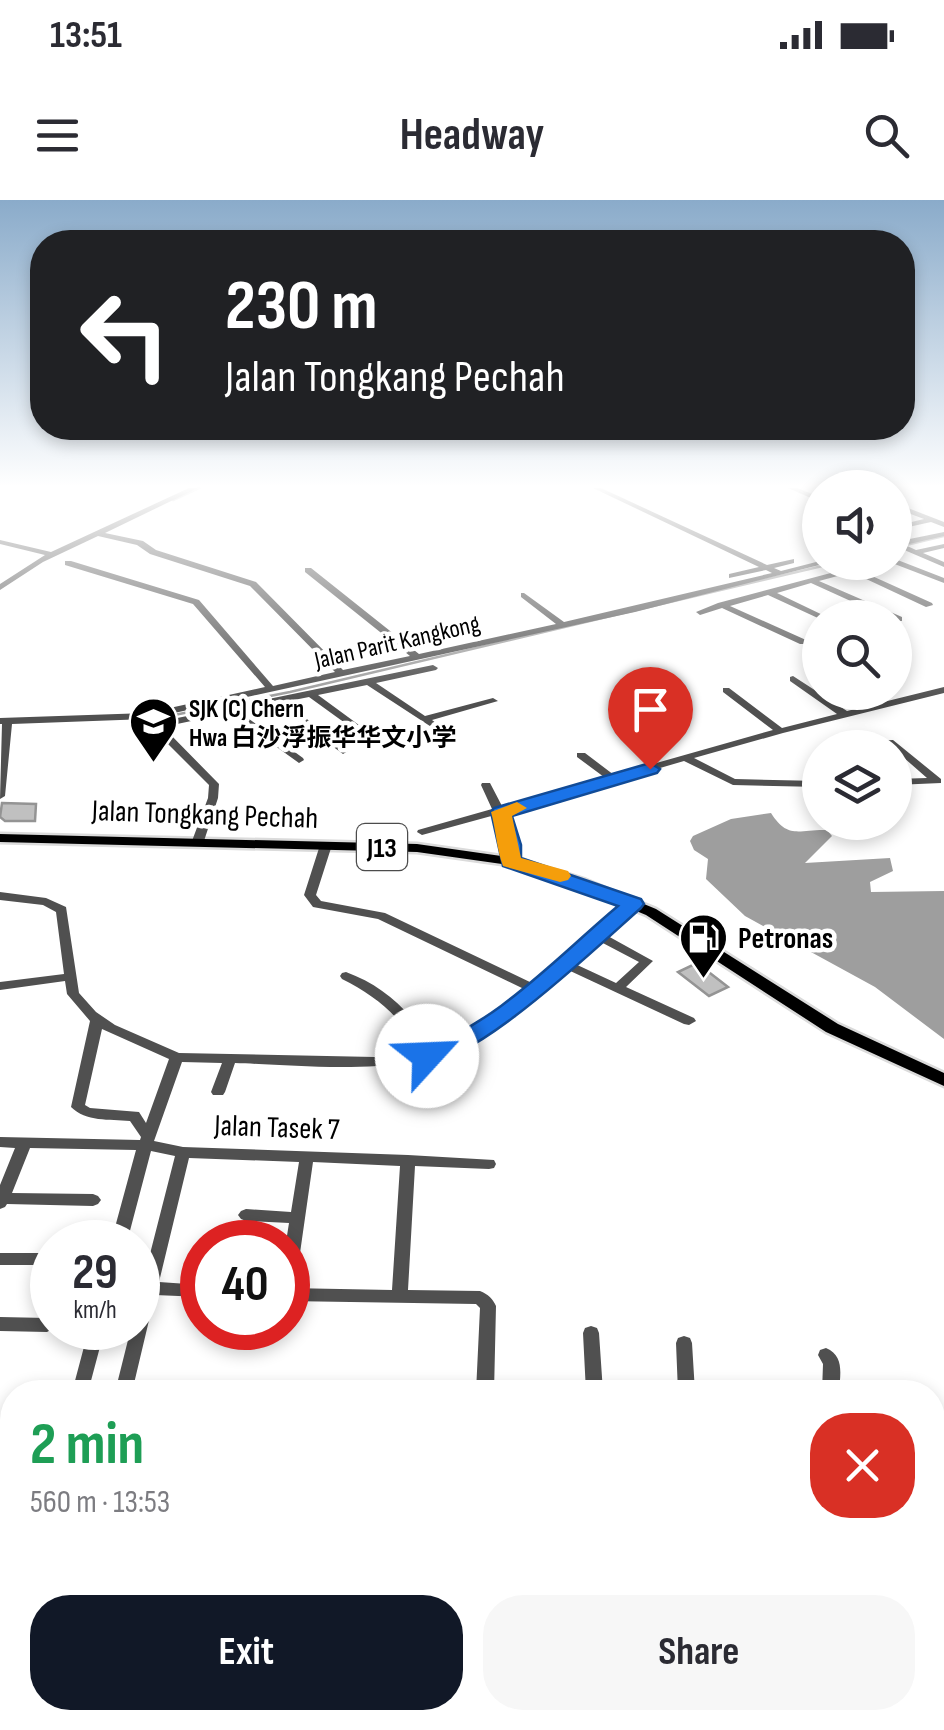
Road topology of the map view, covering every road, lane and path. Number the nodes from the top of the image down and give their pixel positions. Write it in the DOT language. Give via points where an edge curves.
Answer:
graph roads {
  1 [pos="41,559"];
  2 [pos="172,559"];
  3 [pos="746,559"];
  4 [pos="790,562"];
  5 [pos="68,563"];
  6 [pos="764,568"];
  7 [pos="912,569"];
  8 [pos="308,570"];
  9 [pos="802,570"];
  10 [pos="781,574"];
  11 [pos="732,576"];
  12 [pos="810,580"];
  13 [pos="871,580"];
  14 [pos="944,582"];
  15 [pos="756,586"];
  16 [pos="0,588"];
  17 [pos="524,595"];
  18 [pos="856,600"];
  19 [pos="721,605"];
  20 [pos="930,605"];
  21 [pos="802,607"];
  22 [pos="700,612"];
  23 [pos="562,625"];
  24 [pos="802,642"];
  25 [pos="417,658"];
  26 [pos="433,668"];
  27 [pos="342,674"];
  28 [pos="793,679"];
  29 [pos="370,683"];
  30 [pos="307,689"];
  31 [pos="272,690"];
  32 [pos="726,690"];
  33 [pos="944,690"];
  34 [pos="493,702"];
  35 [pos="279,703"];
  36 [pos="233,712"];
  37 [pos="841,713"];
  38 [pos="424,719"];
  39 [pos="4,721"];
  40 [pos="151,721"];
  41 [pos="436,727"];
  42 [pos="778,729"];
  43 [pos="374,741"];
  44 [pos="343,750"];
  45 [pos="581,755"];
  46 [pos="686,758"];
  47 [pos="912,758"];
  48 [pos="299,760"];
  49 [pos="614,780"];
  50 [pos="940,781"];
  51 [pos="912,782"];
  52 [pos="802,784"];
  53 [pos="486,785"];
  54 [pos="0,796"];
  55 [pos="501,812"];
  56 [pos="422,832"];
  57 [pos="3,836"];
  58 [pos="198,841"];
  59 [pos="326,845"];
  60 [pos="510,862"];
  61 [pos="0,896"];
  62 [pos="634,904"];
  63 [pos="600,936"];
  64 [pos="565,964"];
  65 [pos="346,976"];
  66 [pos="68,977"];
  67 [pos="3,984"];
  68 [pos="618,988"];
  69 [pos="534,989"];
  70 [pos="97,1020"];
  71 [pos="689,1021"];
  72 [pos="427,1056"];
  73 [pos="176,1057"];
  74 [pos="230,1058"];
  75 [pos="944,1080"];
  76 [pos="218,1092"];
  77 [pos="147,1141"];
  78 [pos="0,1142"];
  79 [pos="25,1142"];
  80 [pos="183,1152"];
  81 [pos="307,1156"];
  82 [pos="408,1160"];
  83 [pos="489,1164"];
  84 [pos="1,1200"];
  85 [pos="93,1200"];
  86 [pos="246,1216"];
  87 [pos="296,1218"];
  88 [pos="126,1220"];
  89 [pos="160,1244"];
  90 [pos="0,1258"];
  91 [pos="30,1259"];
  92 [pos="310,1295"];
  93 [pos="400,1296"];
  94 [pos="0,1324"];
  95 [pos="30,1325"];
  96 [pos="591,1333"];
  97 [pos="684,1343"];
  98 [pos="91,1350"];
  99 [pos="134,1350"];
  100 [pos="826,1355"];
  101 [pos="83,1380"];
  102 [pos="126,1380"];
  103 [pos="485,1380"];
  104 [pos="594,1380"];
  105 [pos="686,1380"];
  106 [pos="831,1380"];
  1 -- 16 [label="street"];
  2 -- 27 [label="street" via="256,588"];
  3 -- 6 [label="street"];
  4 -- 6 [label="street"];
  5 -- 31 [label="street" via="196,602"];
  6 -- 10 [label="street"];
  6 -- 11 [label="street"];
  7 -- 14 [label="street"];
  8 -- 25 [label="street"];
  9 -- 10 [label="street"];
  10 -- 15 [label="street"];
  12 -- 15 [label="street"];
  12 -- 18 [label="street"];
  13 -- 20 [label="street"];
  15 -- 19 [label="street"];
  15 -- 21 [label="street"];
  15 -- 23 [label="street, Jalan Parit Kangkong"];
  17 -- 23 [label="street"];
  19 -- 22 [label="street"];
  19 -- 24 [label="street"];
  23 -- 25 [label="street, Jalan Parit Kangkong"];
  25 -- 27 [label="street, Jalan Parit Kangkong"];
  26 -- 29 [label="street"];
  27 -- 30 [label="street, Jalan Parit Kangkong"];
  28 -- 37 [label="street"];
  29 -- 30 [label="street"];
  29 -- 38 [label="street"];
  30 -- 31 [label="street, Jalan Parit Kangkong"];
  30 -- 35 [label="street"];
  30 -- 43 [label="street"];
  31 -- 40 [label="street, Jalan Parit Kangkong"];
  32 -- 42 [label="street"];
  33 -- 37 [label="street"];
  34 -- 38 [label="street"];
  35 -- 36 [label="street"];
  35 -- 44 [label="street"];
  36 -- 40 [label="street"];
  36 -- 48 [label="street"];
  37 -- 42 [label="street"];
  38 -- 41 [label="street"];
  39 -- 40 [label="street"];
  39 -- 54 [label="street"];
  40 -- 58 [label="street" via="214,784"];
  42 -- 46 [label="street"];
  45 -- 49 [label="street"];
  46 -- 49 [label="street"];
  46 -- 52 [label="street" via="733,782"];
  47 -- 50 [label="street"];
  49 -- 55 [label="street"];
  50 -- 51 [label="street"];
  53 -- 55 [label="street"];
  55 -- 56 [label="street"];
  55 -- 60 [label="street"];
  57 -- 58 [label="main road, Jalan Tongkang Pechah / J13"];
  58 -- 59 [label="main road, Jalan Tongkang Pechah / J13"];
  59 -- 60 [label="main road, Jalan Tongkang Pechah / J13" via="443,850"];
  59 -- 69 [label="street" via="310,895 317,904 381,916"];
  60 -- 62 [label="main road, Jalan Tongkang Pechah / J13"];
  61 -- 66 [label="street" via="62,910"];
  62 -- 63 [label="street"];
  62 -- 75 [label="main road, Jalan Tongkang Pechah / J13" via="687,931 832,1028"];
  63 -- 64 [label="street"];
  63 -- 68 [label="street" via="646,962"];
  64 -- 68 [label="street"];
  64 -- 69 [label="street"];
  65 -- 72 [label="street" via="400,1010"];
  66 -- 67 [label="street"];
  66 -- 70 [label="street" via="73,994"];
  68 -- 71 [label="street"];
  69 -- 72 [label="street" via="462,1042"];
  70 -- 73 [label="street"];
  70 -- 77 [label="street" via="78,1106 87,1113 134,1116"];
  72 -- 74 [label="street" via="375,1062"];
  73 -- 74 [label="street"];
  73 -- 77 [label="street"];
  74 -- 76 [label="street"];
  77 -- 79 [label="street"];
  77 -- 80 [label="street, Jalan Tasek 7"];
  77 -- 88 [label="street"];
  78 -- 79 [label="street"];
  79 -- 84 [label="street"];
  80 -- 81 [label="street, Jalan Tasek 7"];
  80 -- 89 [label="street"];
  81 -- 82 [label="street, Jalan Tasek 7"];
  81 -- 87 [label="street"];
  82 -- 83 [label="street, Jalan Tasek 7"];
  82 -- 93 [label="street"];
  84 -- 85 [label="street"];
  86 -- 87 [label="street"];
  90 -- 91 [label="street"];
  92 -- 93 [label="street"];
  93 -- 103 [label="street" via="485,1300"];
  94 -- 95 [label="street"];
  96 -- 104 [label="street"];
  97 -- 105 [label="street"];
  98 -- 101 [label="street"];
  99 -- 102 [label="street"];
  100 -- 106 [label="street"];
}
